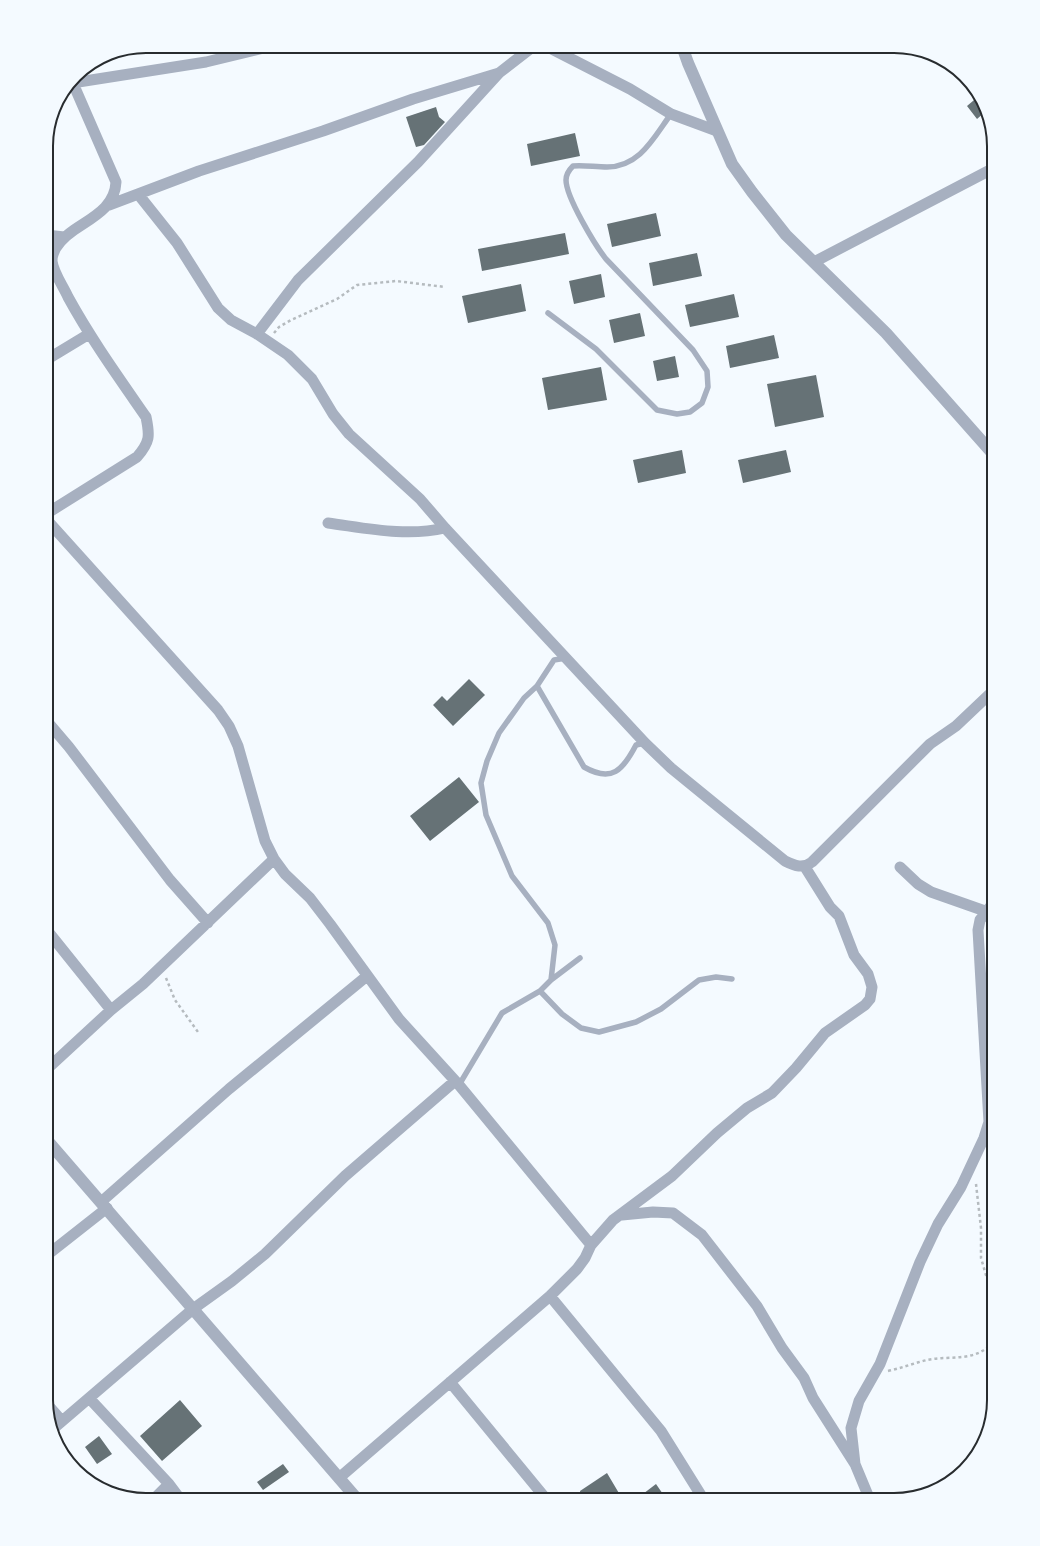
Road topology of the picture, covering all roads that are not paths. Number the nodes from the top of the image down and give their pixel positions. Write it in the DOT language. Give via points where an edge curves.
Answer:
graph roads {
  1 [pos="243,53"];
  2 [pos="525,53"];
  3 [pos="560,53"];
  4 [pos="684,53"];
  5 [pos="499,73"];
  6 [pos="79,81"];
  7 [pos="74,87"];
  8 [pos="671,114"];
  9 [pos="717,131"];
  10 [pos="987,172"];
  11 [pos="138,194"];
  12 [pos="109,205"];
  13 [pos="53,236"];
  14 [pos="64,237"];
  15 [pos="53,258"];
  16 [pos="814,262"];
  17 [pos="53,264"];
  18 [pos="548,313"];
  19 [pos="89,334"];
  20 [pos="257,334"];
  21 [pos="53,356"];
  22 [pos="987,447"];
  23 [pos="53,510"];
  24 [pos="328,523"];
  25 [pos="53,527"];
  26 [pos="445,528"];
  27 [pos="567,658"];
  28 [pos="537,686"];
  29 [pos="987,697"];
  30 [pos="53,728"];
  31 [pos="645,743"];
  32 [pos="274,859"];
  33 [pos="805,867"];
  34 [pos="900,867"];
  35 [pos="985,911"];
  36 [pos="208,923"];
  37 [pos="53,938"];
  38 [pos="580,958"];
  39 [pos="367,976"];
  40 [pos="732,979"];
  41 [pos="551,980"];
  42 [pos="540,991"];
  43 [pos="111,1010"];
  44 [pos="53,1064"];
  45 [pos="987,1064"];
  46 [pos="457,1083"];
  47 [pos="987,1132"];
  48 [pos="53,1147"];
  49 [pos="104,1205"];
  50 [pos="621,1215"];
  51 [pos="591,1245"];
  52 [pos="53,1250"];
  53 [pos="550,1296"];
  54 [pos="193,1309"];
  55 [pos="450,1382"];
  56 [pos="89,1398"];
  57 [pos="58,1425"];
  58 [pos="855,1464"];
  59 [pos="339,1478"];
  60 [pos="169,1484"];
  61 [pos="160,1493"];
  62 [pos="176,1493"];
  63 [pos="352,1493"];
  64 [pos="541,1493"];
  65 [pos="700,1493"];
  66 [pos="867,1493"];
  1 -- 6 [label="street" via="206,62"];
  2 -- 5 [label="street"];
  3 -- 8 [label="street" via="630,89"];
  4 -- 9 [label="street"];
  5 -- 11 [label="street" via="413,99"];
  5 -- 20 [label="street" via="418,162 298,280"];
  7 -- 12 [label="street" via="116,182"];
  8 -- 9 [label="street"];
  8 -- 18 [label="lane" via="642,154 631,162 619,166 573,166 568,170 566,181 572,200 594,244 693,350 707,371 708,387 702,403 690,412 677,414 657,410 596,349"];
  9 -- 16 [label="street" via="732,164 752,192 786,235"];
  10 -- 16 [label="street"];
  11 -- 12 [label="street"];
  11 -- 20 [label="street" via="181,248 218,308 231,320"];
  12 -- 14 [label="street"];
  13 -- 14 [label="street"];
  14 -- 15 [label="street"];
  16 -- 22 [label="street" via="886,333"];
  17 -- 19 [label="street"];
  19 -- 21 [label="street"];
  19 -- 23 [label="street" via="146,417 149,432 147,445 137,457"];
  20 -- 26 [label="street" via="288,355 312,379 333,414 349,434 420,499"];
  24 -- 26 [label="street" via="409,532 429,532"];
  25 -- 32 [label="street" via="218,710 229,726 238,746 265,841"];
  26 -- 27 [label="street"];
  27 -- 28 [label="lane" via="554,660"];
  27 -- 31 [label="street"];
  28 -- 31 [label="lane" via="584,767 606,775 617,771 626,764 636,745"];
  28 -- 41 [label="lane" via="524,698 499,733 481,783 486,815 512,876 548,923 555,945"];
  29 -- 33 [label="street" via="956,726 930,744"];
  30 -- 36 [label="street" via="170,880"];
  31 -- 33 [label="street" via="671,768 768,848 791,864"];
  32 -- 36 [label="street"];
  32 -- 39 [label="street" via="285,874 310,898"];
  33 -- 50 [label="street" via="830,907 839,916 854,955 868,974 872,987 870,999 825,1033 772,1093 747,1108 672,1176"];
  34 -- 35 [label="street" via="931,892"];
  35 -- 45 [label="street" via="978,930"];
  36 -- 43 [label="street" via="143,984"];
  37 -- 43 [label="street"];
  38 -- 41 [label="lane"];
  39 -- 46 [label="street" via="399,1019"];
  39 -- 49 [label="street" via="229,1089"];
  40 -- 42 [label="lane" via="716,977 699,980 661,1009 642,1019 599,1032 581,1028 562,1014"];
  41 -- 42 [label="lane"];
  42 -- 46 [label="lane" via="502,1013"];
  43 -- 44 [label="street"];
  46 -- 51 [label="street"];
  46 -- 54 [label="street" via="345,1176 265,1254"];
  47 -- 58 [label="street" via="961,1187 938,1224 875,1374 859,1401 851,1428"];
  48 -- 49 [label="street"];
  49 -- 52 [label="street"];
  49 -- 54 [label="street"];
  50 -- 51 [label="street" via="613,1220"];
  50 -- 58 [label="street" via="673,1213 702,1235 757,1306"];
  51 -- 53 [label="street" via="577,1269"];
  53 -- 55 [label="street"];
  53 -- 65 [label="street" via="661,1431"];
  54 -- 56 [label="street"];
  54 -- 59 [label="street"];
  55 -- 59 [label="street"];
  55 -- 64 [label="street"];
  56 -- 57 [label="street"];
  56 -- 60 [label="street"];
  58 -- 66 [label="street"];
  59 -- 63 [label="street"];
  60 -- 61 [label="street"];
  60 -- 62 [label="street"];
}
